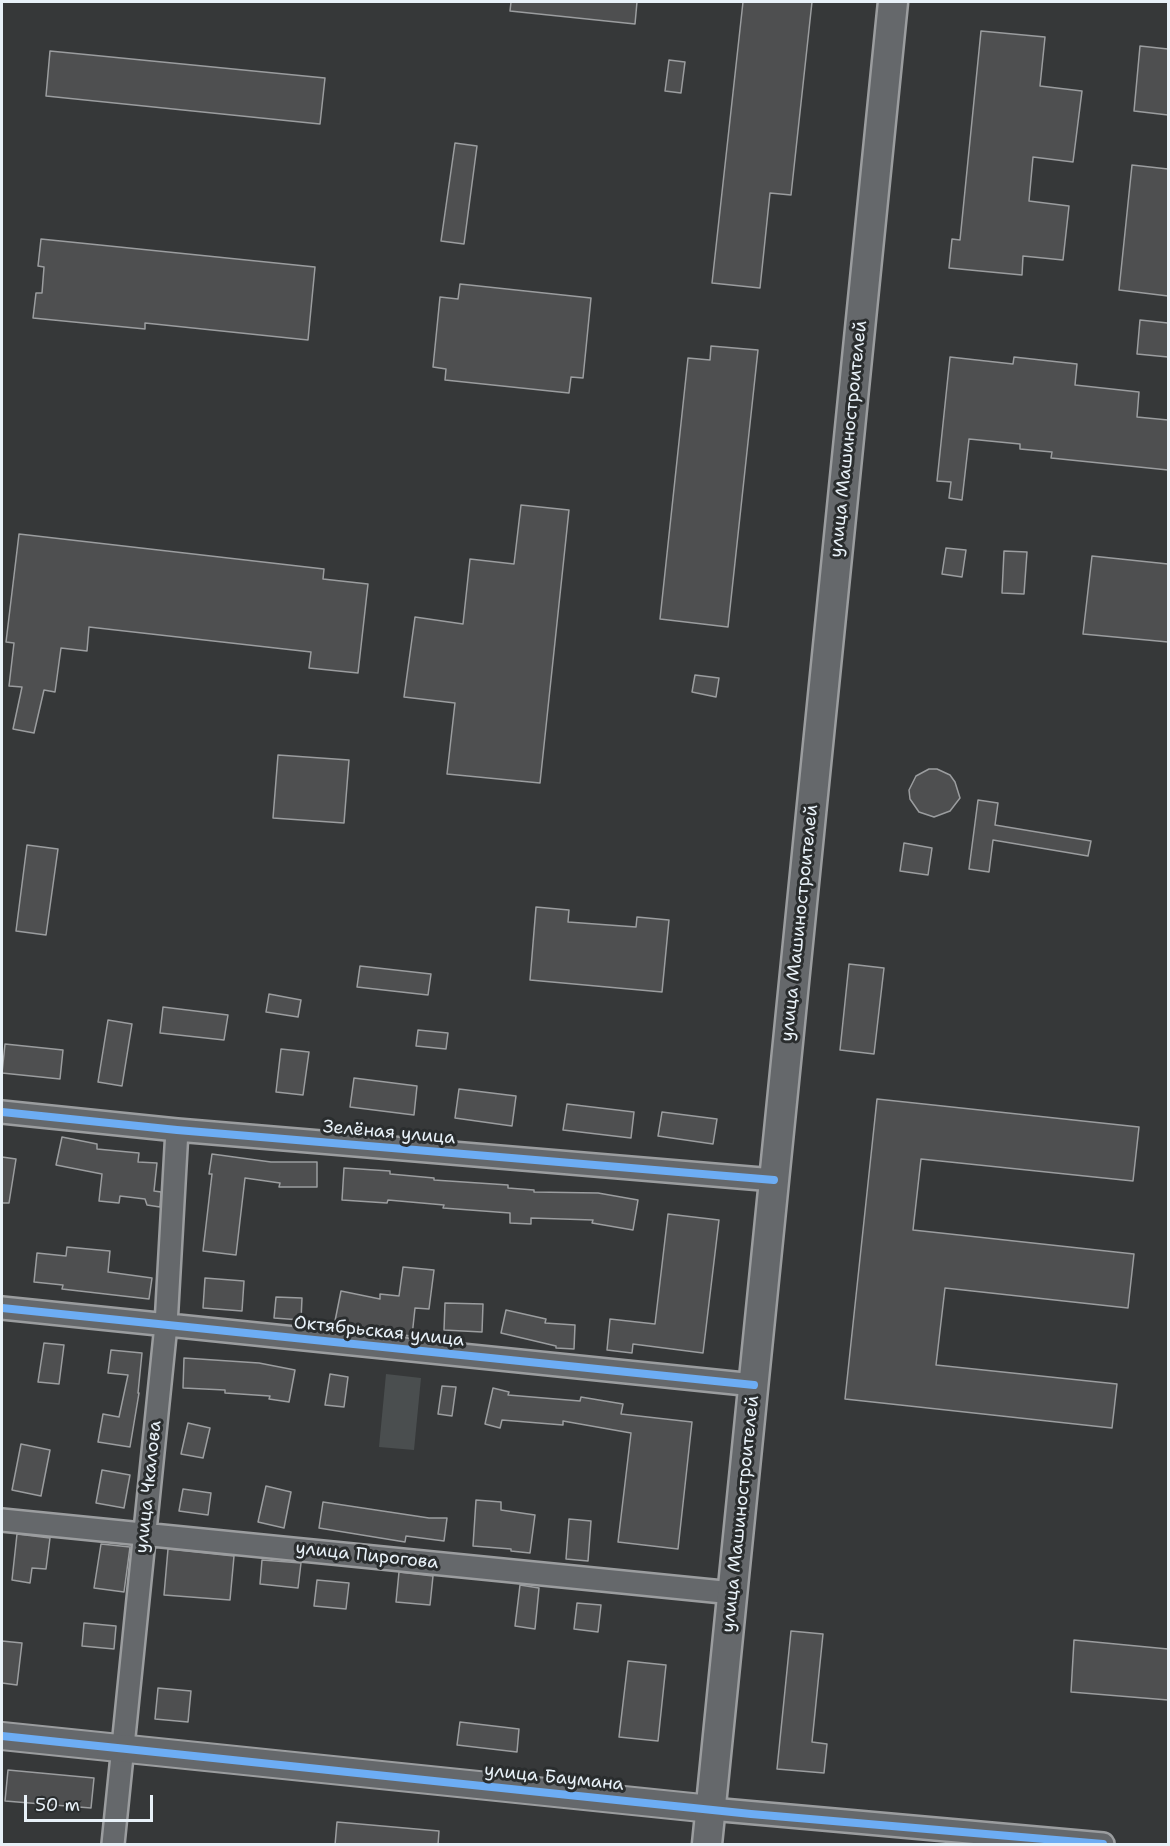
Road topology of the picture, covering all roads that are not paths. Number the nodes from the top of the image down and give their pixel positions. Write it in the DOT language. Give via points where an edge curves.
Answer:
graph roads {
  1 [pos="893,2"];
  2 [pos="2,1112"];
  3 [pos="177,1130"];
  4 [pos="774,1179"];
  5 [pos="2,1308"];
  6 [pos="166,1325"];
  7 [pos="754,1385"];
  8 [pos="2,1520"];
  9 [pos="143,1534"];
  10 [pos="733,1593"];
  11 [pos="2,1736"];
  12 [pos="122,1748"];
  13 [pos="711,1809"];
  14 [pos="113,1845"];
  15 [pos="707,1845"];
  16 [pos="1103,1845"];
  1 -- 4 [label="main road, улица Машиностроителей"];
  2 -- 3 [label="street, Зелёная улица"];
  3 -- 4 [label="street, Зелёная улица"];
  3 -- 6 [label="street, улица Чкалова"];
  4 -- 7 [label="main road, улица Машиностроителей"];
  5 -- 6 [label="street, Октябрьская улица"];
  6 -- 7 [label="street, Октябрьская улица"];
  6 -- 9 [label="street, улица Чкалова"];
  7 -- 10 [label="main road, улица Машиностроителей"];
  8 -- 9 [label="street, улица Пирогова"];
  9 -- 10 [label="street, улица Пирогова"];
  9 -- 12 [label="street, улица Чкалова"];
  10 -- 13 [label="main road, улица Машиностроителей"];
  11 -- 12 [label="street, улица Баумана"];
  12 -- 13 [label="street, улица Баумана"];
  12 -- 14 [label="street, улица Чкалова"];
  13 -- 15 [label="main road, улица Машиностроителей"];
  13 -- 16 [label="street, улица Баумана"];
}
